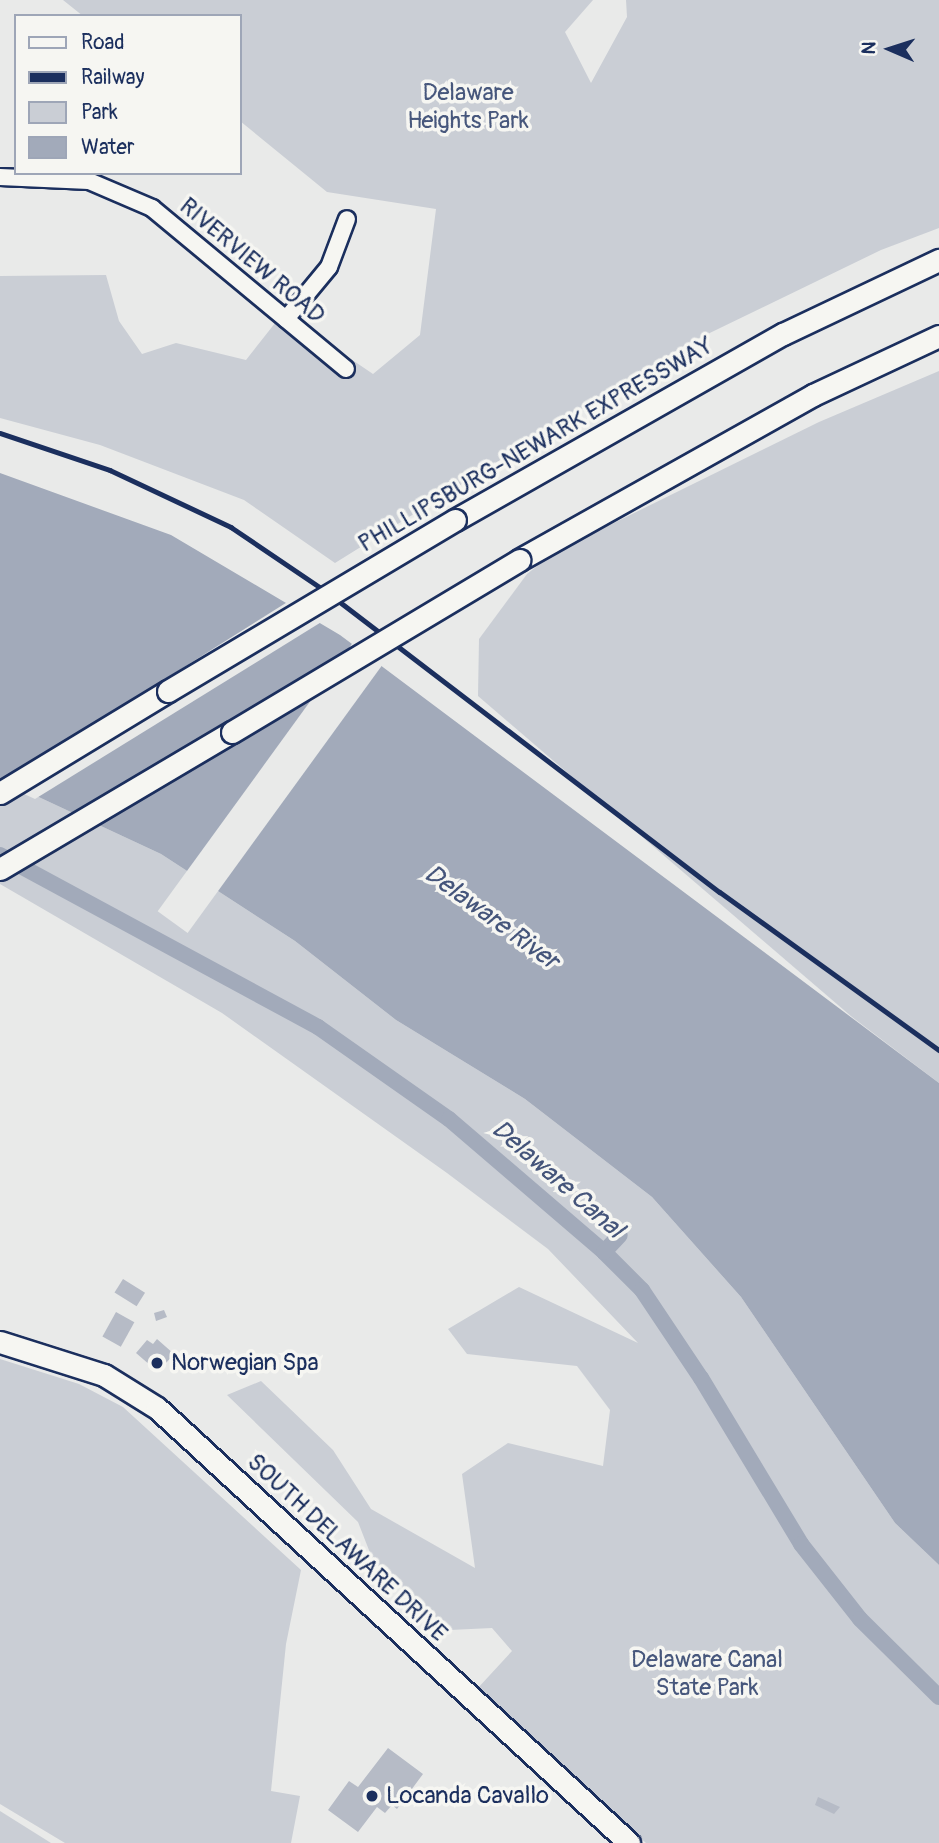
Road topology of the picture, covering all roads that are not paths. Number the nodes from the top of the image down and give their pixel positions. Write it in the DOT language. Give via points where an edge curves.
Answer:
graph roads {
  1 [pos="0,177"];
  2 [pos="347,219"];
  3 [pos="939,260"];
  4 [pos="286,319"];
  5 [pos="939,336"];
  6 [pos="346,369"];
  7 [pos="0,793"];
  8 [pos="0,869"];
  9 [pos="0,1342"];
  10 [pos="629,1843"];
  1 -- 4 [label="street, RIVERVIEW ROAD" via="89,181 152,208"];
  2 -- 4 [label="street" via="328,267"];
  3 -- 7 [label="highway, PHILLIPSBURG-NEWARK EXPRESSWAY, bridge" via="783,334 455,520"];
  4 -- 6 [label="street, RIVERVIEW ROAD"];
  5 -- 8 [label="highway, bridge" via="813,395 519,560"];
  9 -- 10 [label="highway, SOUTH DELAWARE DRIVE" via="104,1375 156,1408"];
}
